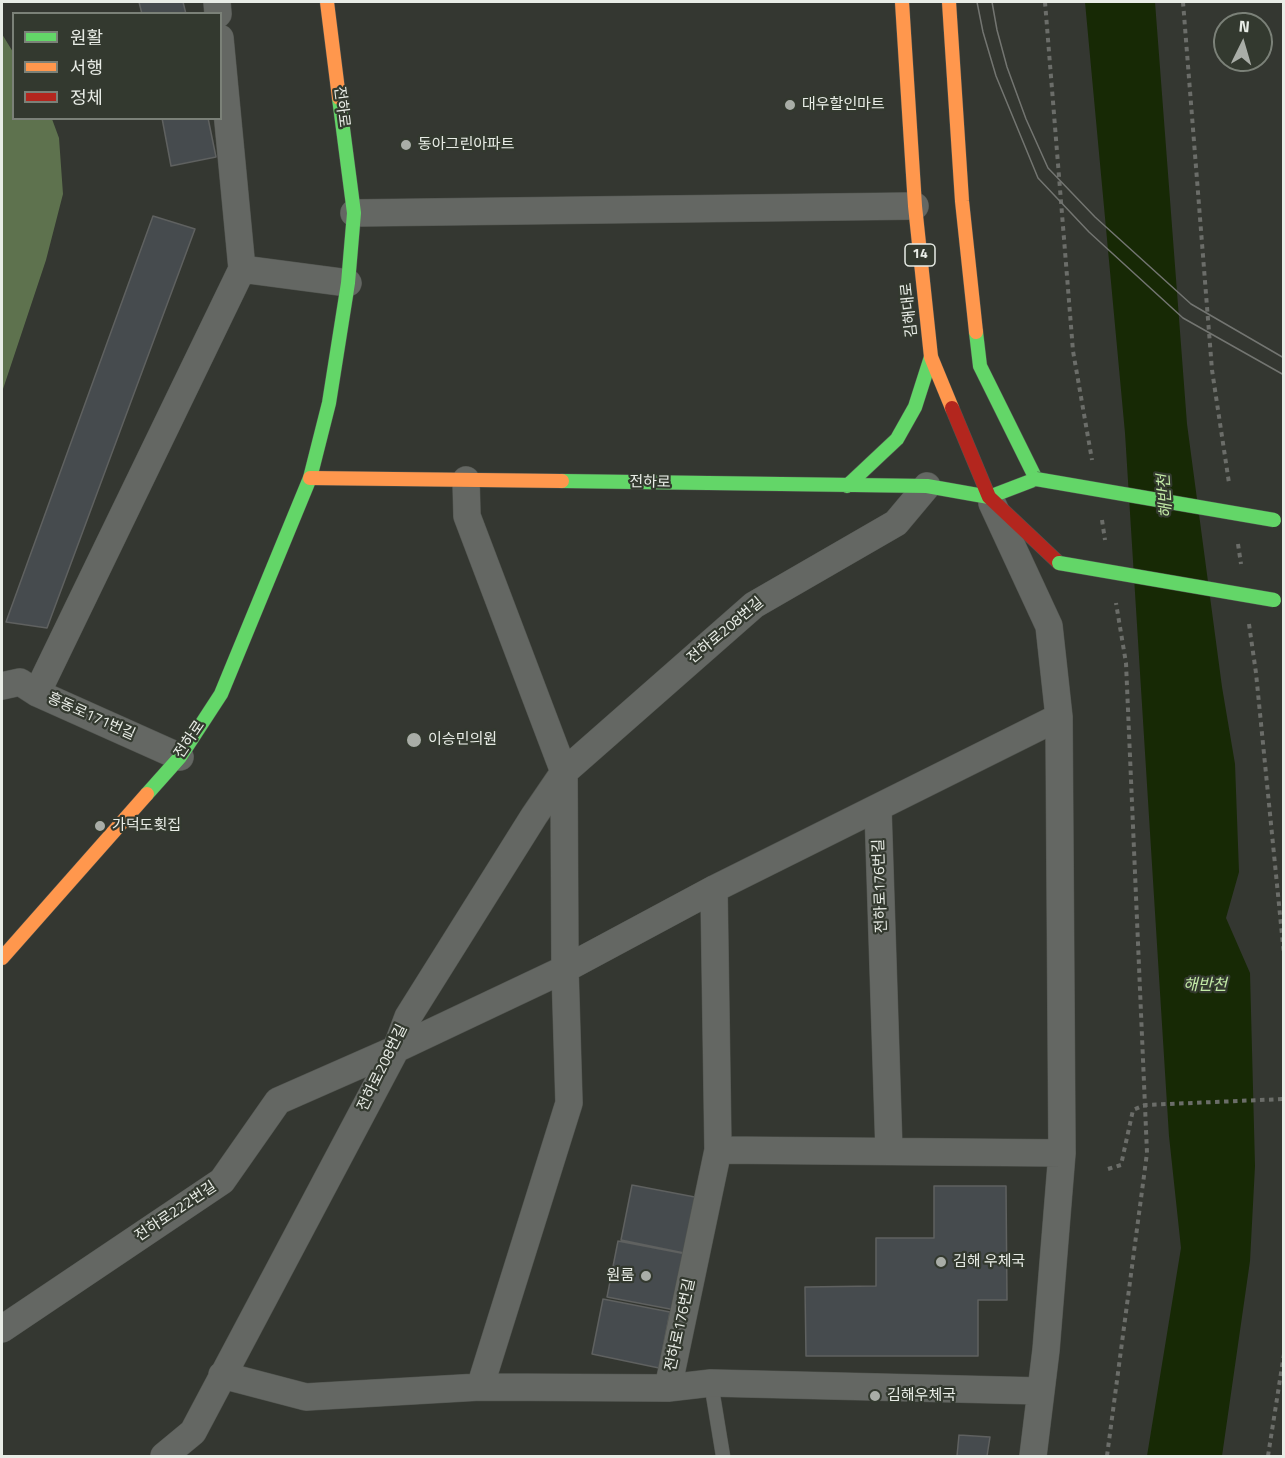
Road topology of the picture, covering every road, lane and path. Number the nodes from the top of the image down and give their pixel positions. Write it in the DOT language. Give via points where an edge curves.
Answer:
graph roads {
  1 [pos="327,2"];
  2 [pos="902,2"];
  3 [pos="949,2"];
  4 [pos="1045,2"];
  5 [pos="1183,2"];
  6 [pos="222,59"];
  7 [pos="915,206"];
  8 [pos="354,213"];
  9 [pos="242,269"];
  10 [pos="348,283"];
  11 [pos="931,357"];
  12 [pos="1093,467"];
  13 [pos="310,478"];
  14 [pos="1036,479"];
  15 [pos="466,480"];
  16 [pos="847,486"];
  17 [pos="927,486"];
  18 [pos="1229,487"];
  19 [pos="989,497"];
  20 [pos="1101,513"];
  21 [pos="1279,520"];
  22 [pos="1236,533"];
  23 [pos="1107,548"];
  24 [pos="1241,568"];
  25 [pos="1114,594"];
  26 [pos="1279,601"];
  27 [pos="1248,615"];
  28 [pos="2,686"];
  29 [pos="37,693"];
  30 [pos="1059,717"];
  31 [pos="180,757"];
  32 [pos="564,772"];
  33 [pos="878,808"];
  34 [pos="714,889"];
  35 [pos="1284,955"];
  36 [pos="2,958"];
  37 [pos="565,969"];
  38 [pos="396,1049"];
  39 [pos="1284,1099"];
  40 [pos="1145,1104"];
  41 [pos="718,1150"];
  42 [pos="890,1151"];
  43 [pos="1062,1153"];
  44 [pos="1108,1169"];
  45 [pos="2,1329"];
  46 [pos="1284,1354"];
  47 [pos="222,1375"];
  48 [pos="711,1383"];
  49 [pos="480,1387"];
  50 [pos="668,1388"];
  51 [pos="1041,1391"];
  52 [pos="164,1456"];
  53 [pos="723,1456"];
  54 [pos="1033,1456"];
  55 [pos="1107,1456"];
  56 [pos="1268,1456"];
  1 -- 8 [label="main road, 전하로"];
  2 -- 7 [label="main road, 김해대로 / 14"];
  3 -- 14 [label="main road" via="962,201 980,366"];
  4 -- 12 [label="path" via="1073,351"];
  5 -- 18 [label="path" via="1212,370"];
  6 -- 9 [label="street"];
  7 -- 8 [label="street"];
  7 -- 11 [label="main road, 김해대로 / 14"];
  8 -- 10 [label="main road, 전하로"];
  9 -- 10 [label="street"];
  9 -- 29 [label="street"];
  10 -- 13 [label="main road, 전하로" via="329,403"];
  11 -- 16 [label="main road" via="915,407 897,439"];
  11 -- 19 [label="main road, 김해대로 / 14"];
  13 -- 15 [label="main road, 전하로"];
  13 -- 31 [label="main road, 전하로" via="220,694"];
  14 -- 19 [label="main road"];
  14 -- 21 [label="main road, bridge"];
  15 -- 16 [label="main road, 전하로"];
  15 -- 32 [label="street" via="467,516"];
  16 -- 17 [label="main road, 전하로"];
  17 -- 19 [label="main road, 전하로"];
  17 -- 32 [label="street, 전하로208번길" via="896,523 754,605"];
  19 -- 26 [label="main road, 14, bridge" via="1059,563"];
  19 -- 30 [label="street" via="1049,626"];
  20 -- 23 [label="path"];
  22 -- 24 [label="path"];
  25 -- 40 [label="path" via="1126,663"];
  27 -- 35 [label="path"];
  28 -- 29 [label="street, 흥동로171번길" via="20,682"];
  29 -- 31 [label="street, 흥동로171번길"];
  30 -- 33 [label="street"];
  30 -- 43 [label="street"];
  31 -- 36 [label="main road, 전하로"];
  32 -- 37 [label="street"];
  32 -- 38 [label="street, 전하로208번길" via="408,1017"];
  33 -- 34 [label="street"];
  33 -- 42 [label="street, 전하로176번길"];
  34 -- 37 [label="street"];
  34 -- 41 [label="street, 전하로176번길"];
  37 -- 38 [label="street, 전하로222번길"];
  37 -- 49 [label="street" via="569,1103"];
  38 -- 45 [label="street, 전하로222번길" via="278,1101 222,1181"];
  38 -- 47 [label="street, 전하로208번길"];
  39 -- 40 [label="path"];
  40 -- 44 [label="path" via="1133,1110 1121,1165"];
  40 -- 55 [label="path" via="1147,1154"];
  41 -- 42 [label="street"];
  41 -- 50 [label="street, 전하로176번길"];
  42 -- 43 [label="street"];
  43 -- 51 [label="street"];
  46 -- 56 [label="path"];
  47 -- 49 [label="street" via="306,1397"];
  47 -- 52 [label="street, 전하로208번길" via="192,1432"];
  48 -- 50 [label="street, 전하로176번길"];
  48 -- 51 [label="street, 전하로176번길"];
  48 -- 53 [label="lane"];
  49 -- 50 [label="street"];
  51 -- 54 [label="street"];
}
